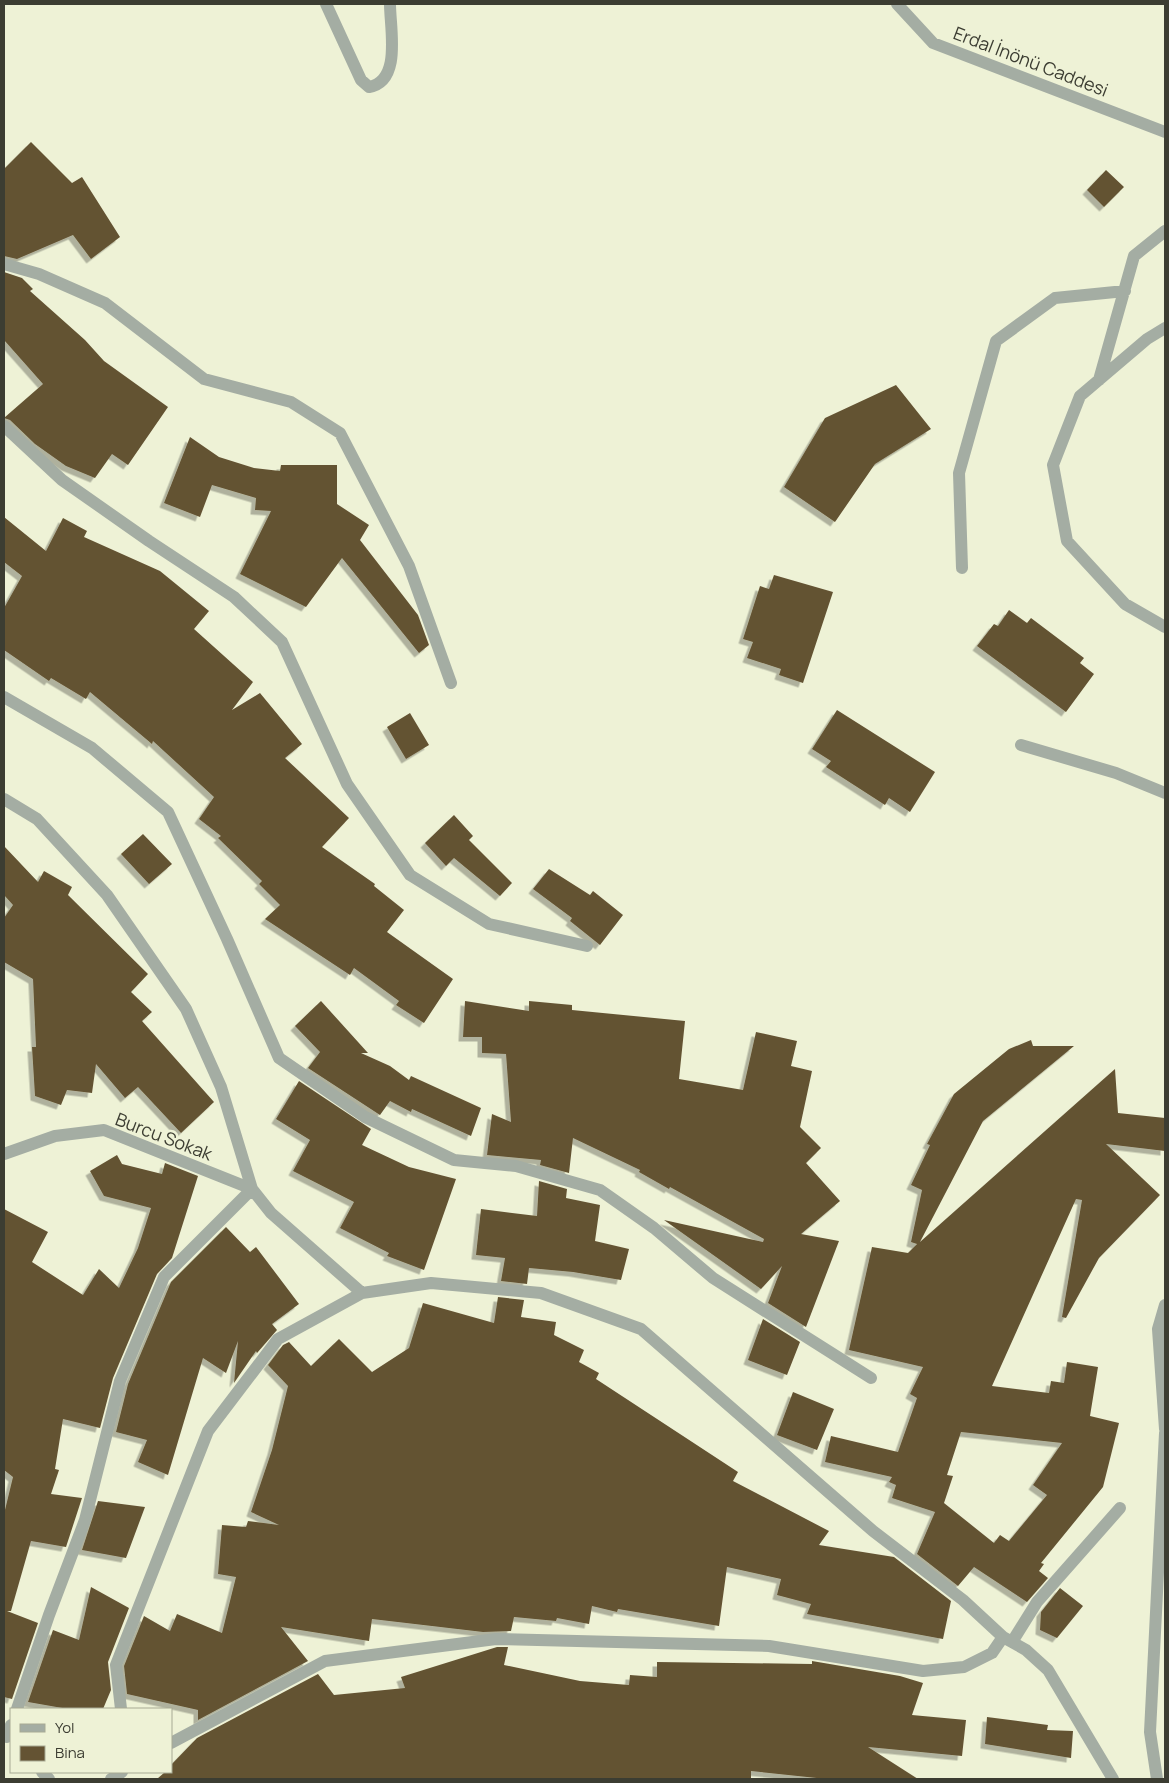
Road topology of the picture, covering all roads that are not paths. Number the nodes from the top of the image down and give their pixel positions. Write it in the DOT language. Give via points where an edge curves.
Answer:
graph roads {
  1 [pos="326,4"];
  2 [pos="390,4"];
  3 [pos="897,4"];
  4 [pos="1165,132"];
  5 [pos="1165,231"];
  6 [pos="4,264"];
  7 [pos="1125,291"];
  8 [pos="1165,328"];
  9 [pos="1099,380"];
  10 [pos="4,426"];
  11 [pos="962,568"];
  12 [pos="1165,627"];
  13 [pos="451,683"];
  14 [pos="4,697"];
  15 [pos="1020,745"];
  16 [pos="1165,793"];
  17 [pos="4,799"];
  18 [pos="587,946"];
  19 [pos="4,1154"];
  20 [pos="252,1189"];
  21 [pos="362,1293"];
  22 [pos="1165,1305"];
  23 [pos="872,1378"];
  24 [pos="1165,1429"];
  25 [pos="1165,1434"];
  26 [pos="1120,1508"];
  27 [pos="1007,1639"];
  28 [pos="17,1708"];
  29 [pos="121,1708"];
  30 [pos="172,1742"];
  31 [pos="1113,1779"];
  32 [pos="1156,1779"];
  1 -- 2 [label="street" via="361,80 369,86 384,80 391,67"];
  3 -- 4 [label="street, Erdal İnönü Caddesi" via="933,42"];
  5 -- 7 [label="street" via="1134,256"];
  6 -- 13 [label="street" via="40,274 106,303 204,379 291,402 340,434 409,566"];
  7 -- 9 [label="street"];
  7 -- 11 [label="street" via="1055,298 996,341 959,473"];
  8 -- 9 [label="street"];
  9 -- 12 [label="street" via="1080,396 1053,465 1067,541 1125,604"];
  10 -- 18 [label="street" via="62,480 234,597 282,642 347,784 410,875 489,924"];
  14 -- 23 [label="street" via="92,748 168,812 279,1058 366,1117 454,1160 516,1166 600,1190 654,1228 713,1278"];
  15 -- 16 [label="street" via="1116,772"];
  17 -- 20 [label="street" via="37,819 107,895 186,1009 221,1087"];
  19 -- 20 [label="street, Burcu Sokak" via="55,1136 104,1130"];
  20 -- 21 [label="street" via="271,1213"];
  20 -- 28 [label="street" via="164,1277 120,1381 85,1520 48,1615"];
  21 -- 27 [label="street" via="430,1283 541,1293 641,1328 873,1531 963,1600"];
  21 -- 29 [label="street" via="278,1339 208,1431 116,1665"];
  22 -- 24 [label="street" via="1158,1329"];
  25 -- 32 [label="street" via="1150,1732"];
  26 -- 27 [label="street"];
  27 -- 30 [label="street" via="992,1653 964,1667 923,1671 769,1646 506,1639 325,1661"];
  27 -- 31 [label="street" via="1026,1650 1048,1670"];
}
